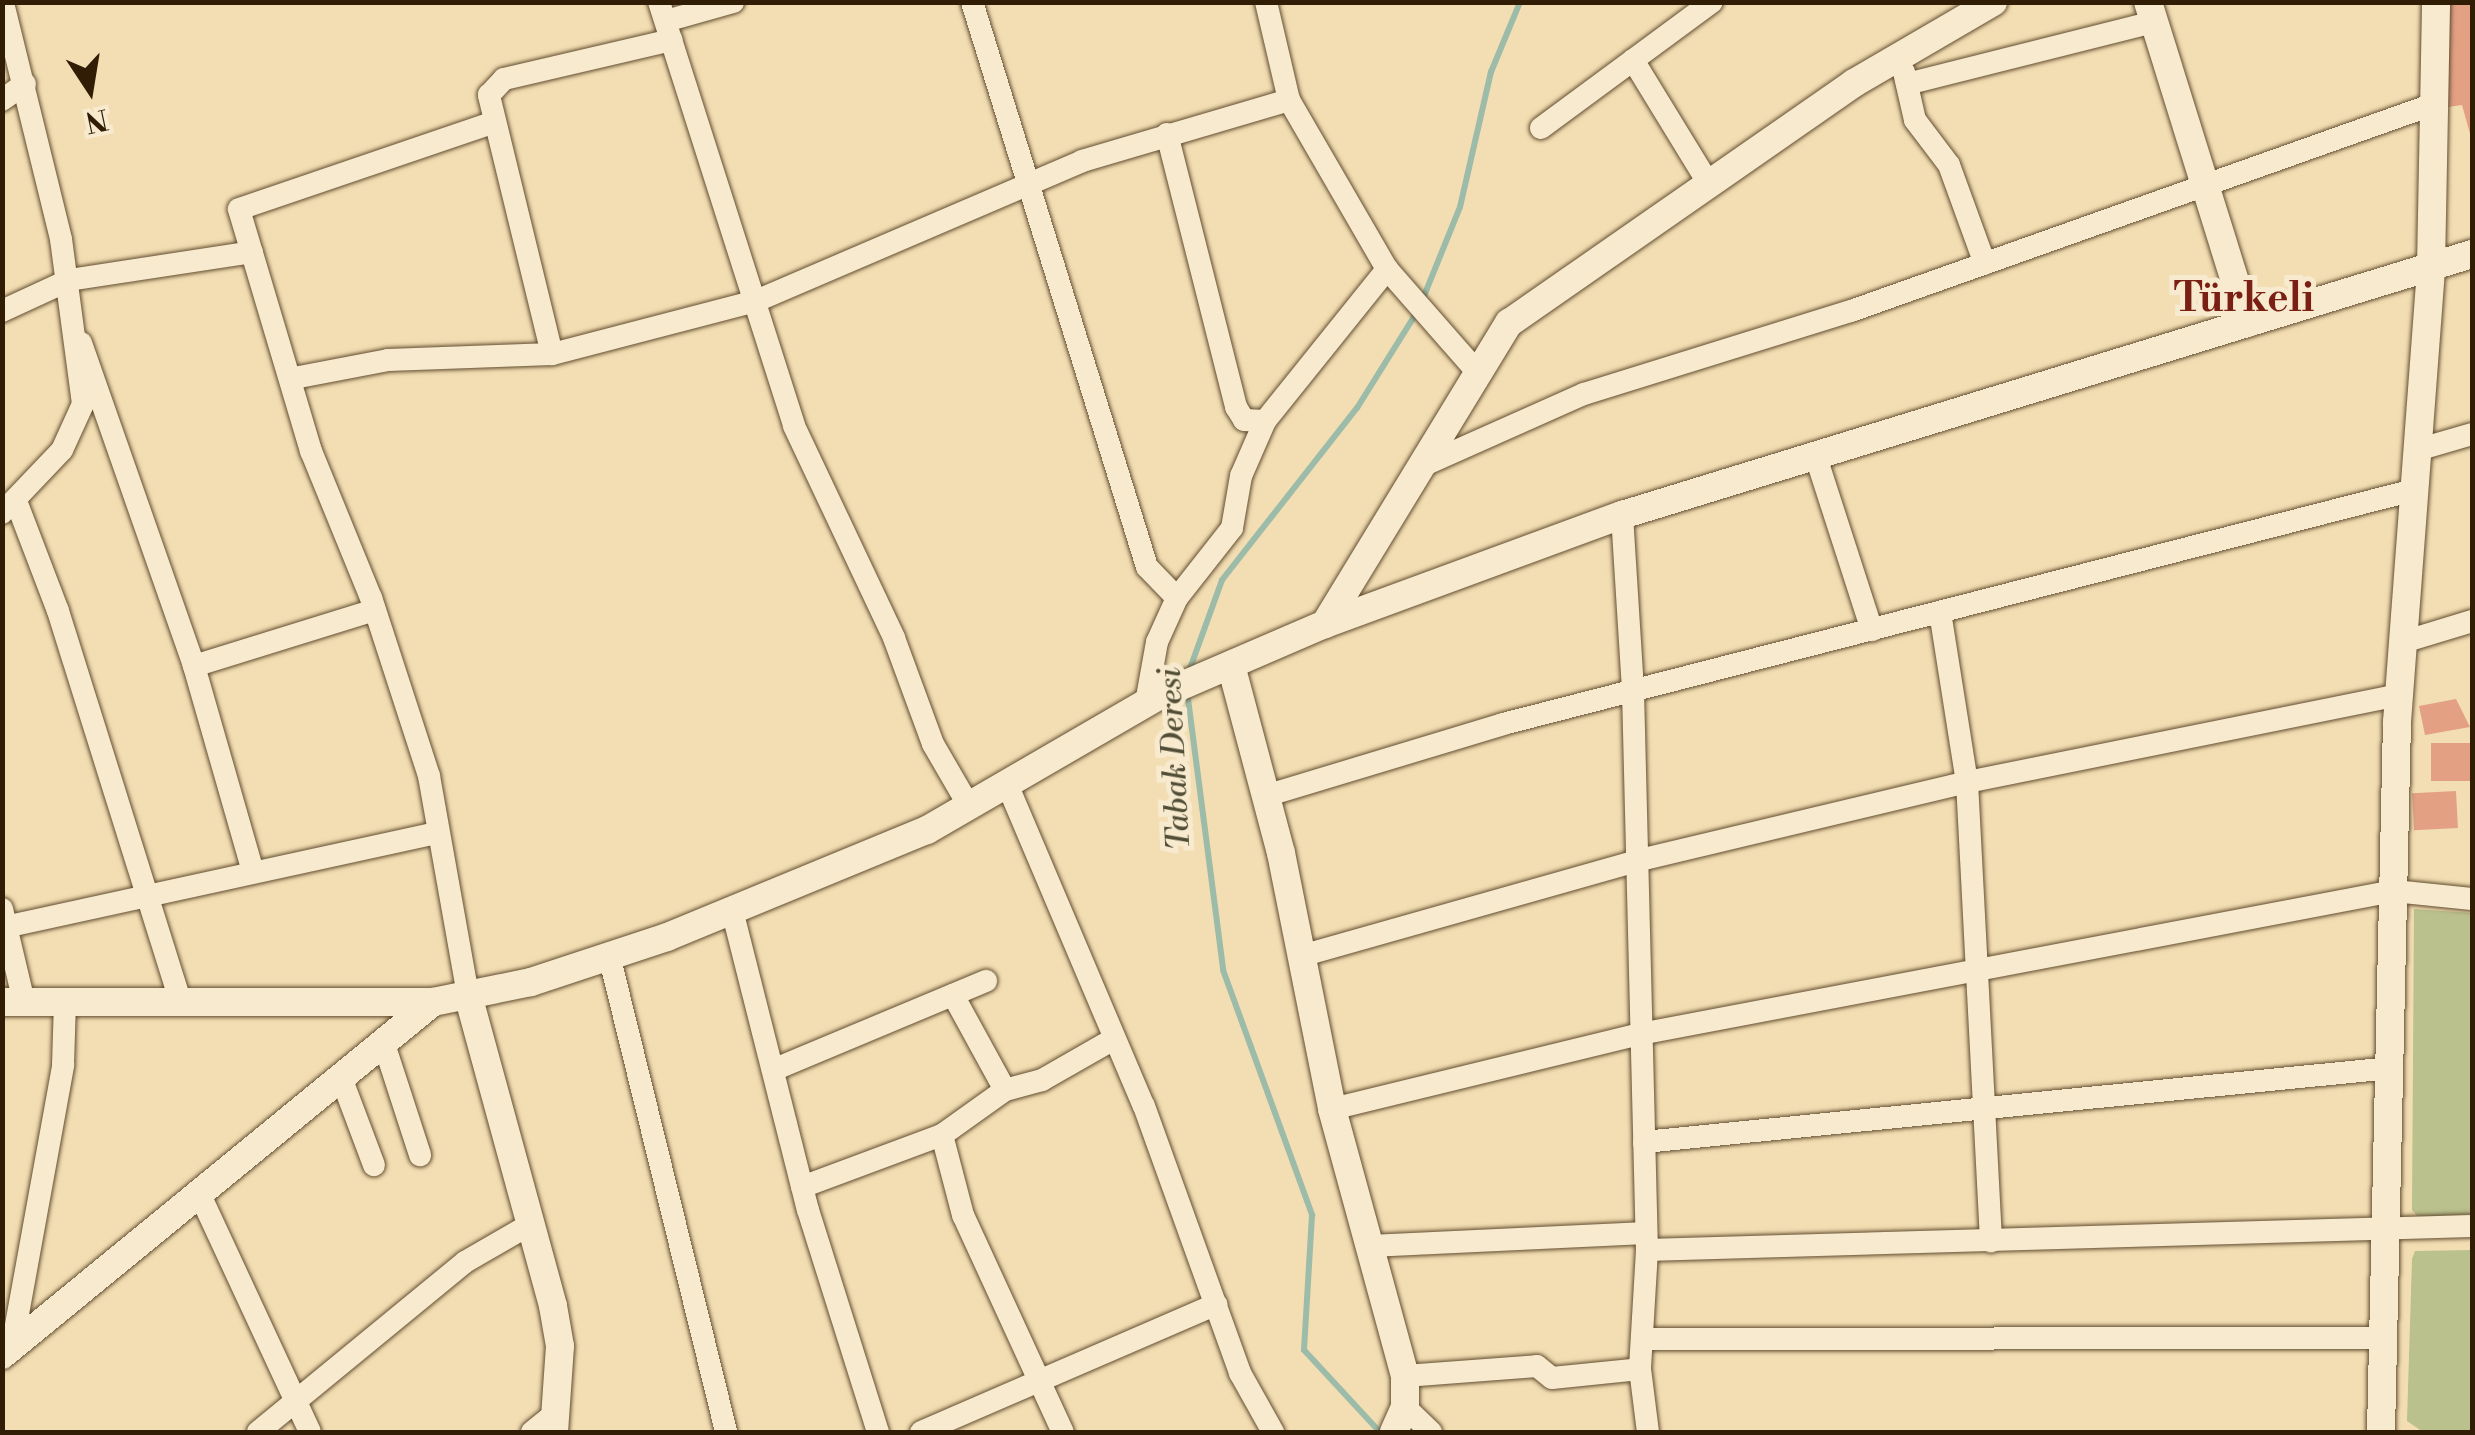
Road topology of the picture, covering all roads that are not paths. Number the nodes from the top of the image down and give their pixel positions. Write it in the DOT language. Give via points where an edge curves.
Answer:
graph roads {
  1 [pos="3,2"];
  2 [pos="733,2"];
  3 [pos="972,2"];
  4 [pos="1266,2"];
  5 [pos="1712,2"];
  6 [pos="1993,2"];
  7 [pos="2436,2"];
  8 [pos="2151,12"];
  9 [pos="666,21"];
  10 [pos="1901,56"];
  11 [pos="1633,60"];
  12 [pos="25,84"];
  13 [pos="1907,84"];
  14 [pos="2,100"];
  15 [pos="1289,100"];
  16 [pos="2434,104"];
  17 [pos="492,124"];
  18 [pos="1542,128"];
  19 [pos="1167,134"];
  20 [pos="1709,184"];
  21 [pos="1028,186"];
  22 [pos="2206,187"];
  23 [pos="252,252"];
  24 [pos="2472,254"];
  25 [pos="1985,264"];
  26 [pos="2431,267"];
  27 [pos="1387,269"];
  28 [pos="69,280"];
  29 [pos="756,301"];
  30 [pos="2,311"];
  31 [pos="2248,323"];
  32 [pos="80,342"];
  33 [pos="552,354"];
  34 [pos="1478,374"];
  35 [pos="294,378"];
  36 [pos="1265,421"];
  37 [pos="2472,434"];
  38 [pos="2417,450"];
  39 [pos="1816,456"];
  40 [pos="1422,466"];
  41 [pos="2414,490"];
  42 [pos="9,507"];
  43 [pos="1622,516"];
  44 [pos="1177,598"];
  45 [pos="375,610"];
  46 [pos="1940,612"];
  47 [pos="2472,621"];
  48 [pos="1324,624"];
  49 [pos="1872,630"];
  50 [pos="2403,642"];
  51 [pos="194,666"];
  52 [pos="1223,672"];
  53 [pos="1633,691"];
  54 [pos="2399,695"];
  55 [pos="1153,699"];
  56 [pos="1967,782"];
  57 [pos="1007,784"];
  58 [pos="1265,796"];
  59 [pos="969,806"];
  60 [pos="435,834"];
  61 [pos="1636,861"];
  62 [pos="253,872"];
  63 [pos="2394,891"];
  64 [pos="144,894"];
  65 [pos="2472,900"];
  66 [pos="732,910"];
  67 [pos="6,917"];
  68 [pos="609,956"];
  69 [pos="1301,956"];
  70 [pos="1973,972"];
  71 [pos="986,981"];
  72 [pos="468,995"];
  73 [pos="953,995"];
  74 [pos="180,1000"];
  75 [pos="13,1002"];
  76 [pos="64,1002"];
  77 [pos="433,1002"];
  78 [pos="1640,1034"];
  79 [pos="1114,1039"];
  80 [pos="384,1044"];
  81 [pos="2390,1068"];
  82 [pos="773,1070"];
  83 [pos="342,1080"];
  84 [pos="1006,1090"];
  85 [pos="1985,1108"];
  86 [pos="1332,1109"];
  87 [pos="942,1135"];
  88 [pos="1644,1142"];
  89 [pos="420,1155"];
  90 [pos="374,1165"];
  91 [pos="802,1188"];
  92 [pos="200,1195"];
  93 [pos="529,1225"];
  94 [pos="2472,1226"];
  95 [pos="2387,1234"];
  96 [pos="1647,1241"];
  97 [pos="1991,1241"];
  98 [pos="1370,1246"];
  99 [pos="1217,1304"];
  100 [pos="2384,1338"];
  101 [pos="1642,1339"];
  102 [pos="7,1351"];
  103 [pos="1640,1369"];
  104 [pos="1405,1376"];
  105 [pos="1040,1384"];
  106 [pos="294,1406"];
  107 [pos="1399,1421"];
  108 [pos="546,1427"];
  109 [pos="258,1432"];
  110 [pos="310,1432"];
  111 [pos="726,1432"];
  112 [pos="878,1432"];
  113 [pos="921,1432"];
  114 [pos="1063,1432"];
  115 [pos="1274,1432"];
  116 [pos="1432,1432"];
  117 [pos="1648,1432"];
  118 [pos="2382,1432"];
  1 -- 12 [label="street"];
  2 -- 9 [label="street"];
  3 -- 21 [label="street"];
  4 -- 15 [label="street"];
  5 -- 11 [label="street"];
  6 -- 10 [label="street"];
  7 -- 16 [label="street"];
  8 -- 13 [label="street"];
  8 -- 22 [label="street"];
  9 -- 17 [label="street" via="496,83"];
  9 -- 29 [label="street"];
  10 -- 13 [label="street"];
  10 -- 20 [label="street"];
  11 -- 18 [label="street"];
  11 -- 20 [label="street"];
  12 -- 14 [label="street"];
  12 -- 28 [label="street"];
  13 -- 25 [label="street" via="1915,120 1949,165"];
  15 -- 19 [label="street"];
  15 -- 27 [label="street"];
  16 -- 22 [label="street"];
  16 -- 26 [label="street"];
  17 -- 23 [label="street" via="239,209"];
  17 -- 33 [label="street"];
  19 -- 21 [label="street"];
  19 -- 36 [label="street" via="1236,407 1244,420"];
  20 -- 34 [label="street" via="1508,323"];
  21 -- 29 [label="street"];
  21 -- 44 [label="street" via="1147,566"];
  22 -- 25 [label="street"];
  22 -- 31 [label="street"];
  23 -- 28 [label="street"];
  23 -- 35 [label="street"];
  24 -- 26 [label="street"];
  25 -- 40 [label="street" via="1584,394"];
  26 -- 31 [label="street"];
  26 -- 38 [label="street"];
  27 -- 34 [label="street"];
  27 -- 36 [label="street"];
  28 -- 30 [label="street"];
  28 -- 32 [label="street"];
  29 -- 33 [label="street"];
  29 -- 59 [label="street" via="817,486 894,638 933,744"];
  31 -- 39 [label="street"];
  32 -- 42 [label="street" via="83,404 62,450"];
  32 -- 51 [label="street"];
  33 -- 35 [label="street" via="388,360"];
  34 -- 40 [label="street"];
  35 -- 45 [label="street" via="311,451"];
  36 -- 44 [label="street" via="1241,476 1232,528"];
  37 -- 38 [label="street"];
  38 -- 41 [label="street"];
  39 -- 43 [label="street"];
  39 -- 49 [label="street"];
  40 -- 48 [label="street"];
  41 -- 46 [label="street"];
  41 -- 50 [label="street"];
  42 -- 64 [label="street" via="58,611"];
  43 -- 48 [label="street"];
  43 -- 53 [label="street"];
  44 -- 55 [label="street" via="1158,642"];
  45 -- 51 [label="street"];
  45 -- 60 [label="street" via="430,776"];
  46 -- 49 [label="street"];
  46 -- 56 [label="street"];
  47 -- 50 [label="street"];
  48 -- 52 [label="street"];
  49 -- 53 [label="street"];
  50 -- 54 [label="street"];
  51 -- 62 [label="street"];
  52 -- 55 [label="street"];
  52 -- 58 [label="street"];
  53 -- 58 [label="street"];
  53 -- 61 [label="street"];
  54 -- 56 [label="street"];
  54 -- 63 [label="street"];
  55 -- 57 [label="street"];
  56 -- 61 [label="street"];
  56 -- 70 [label="street"];
  57 -- 59 [label="street"];
  57 -- 79 [label="street"];
  58 -- 69 [label="street"];
  59 -- 66 [label="street"];
  60 -- 62 [label="street"];
  60 -- 72 [label="street"];
  61 -- 69 [label="street"];
  61 -- 78 [label="street"];
  62 -- 64 [label="street"];
  63 -- 65 [label="street"];
  63 -- 70 [label="street"];
  63 -- 81 [label="street"];
  64 -- 67 [label="street"];
  64 -- 74 [label="street"];
  66 -- 68 [label="street"];
  66 -- 82 [label="street"];
  67 -- 75 [label="street"];
  68 -- 72 [label="street"];
  68 -- 111 [label="street"];
  69 -- 86 [label="street"];
  70 -- 78 [label="street"];
  70 -- 85 [label="street"];
  71 -- 73 [label="street"];
  72 -- 77 [label="street"];
  72 -- 93 [label="street" via="499,1087"];
  73 -- 82 [label="street"];
  73 -- 84 [label="street"];
  74 -- 76 [label="street"];
  74 -- 77 [label="street"];
  75 -- 76 [label="street"];
  76 -- 102 [label="street" via="64,1065"];
  77 -- 80 [label="street"];
  78 -- 86 [label="street"];
  78 -- 88 [label="street"];
  79 -- 84 [label="street" via="1042,1080"];
  79 -- 99 [label="street"];
  80 -- 83 [label="street"];
  80 -- 89 [label="street"];
  81 -- 85 [label="street"];
  81 -- 95 [label="street"];
  82 -- 91 [label="street"];
  83 -- 90 [label="street"];
  83 -- 92 [label="street"];
  84 -- 87 [label="street"];
  85 -- 88 [label="street"];
  85 -- 97 [label="street"];
  86 -- 98 [label="street"];
  87 -- 91 [label="street"];
  87 -- 105 [label="street" via="963,1214"];
  88 -- 96 [label="street"];
  91 -- 112 [label="street"];
  92 -- 102 [label="street"];
  92 -- 106 [label="street"];
  93 -- 106 [label="street" via="465,1262"];
  93 -- 108 [label="street" via="560,1346"];
  94 -- 95 [label="street"];
  95 -- 97 [label="street"];
  95 -- 100 [label="street"];
  96 -- 97 [label="street"];
  96 -- 98 [label="street"];
  96 -- 101 [label="street"];
  98 -- 104 [label="street"];
  99 -- 105 [label="street"];
  99 -- 115 [label="street" via="1240,1373"];
  100 -- 101 [label="street"];
  100 -- 118 [label="street"];
  101 -- 103 [label="street"];
  103 -- 104 [label="street" via="1552,1378 1537,1366"];
  103 -- 117 [label="street"];
  104 -- 107 [label="street"];
  105 -- 113 [label="street"];
  105 -- 114 [label="street"];
  106 -- 109 [label="street"];
  106 -- 110 [label="street"];
  107 -- 116 [label="street"];
}
